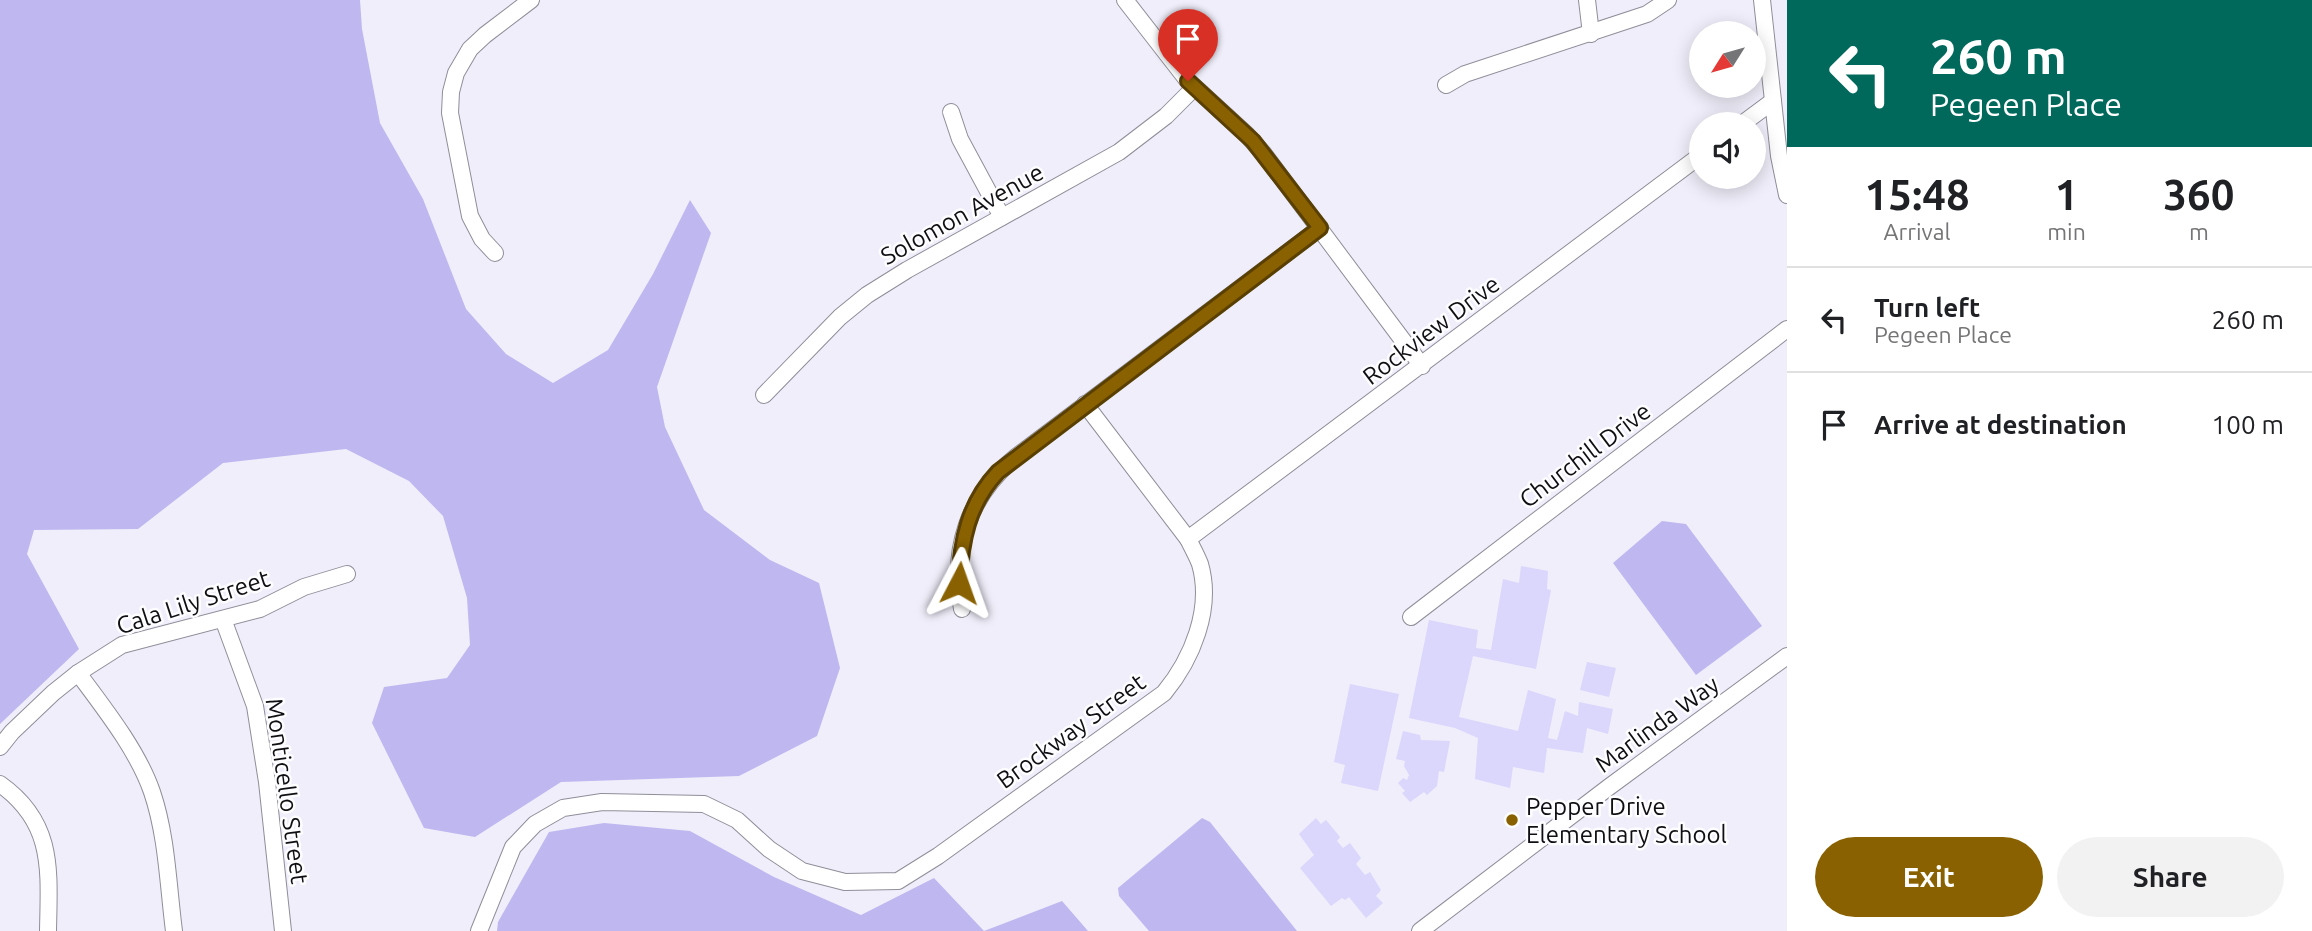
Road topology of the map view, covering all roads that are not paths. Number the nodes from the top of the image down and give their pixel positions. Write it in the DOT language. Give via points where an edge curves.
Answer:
graph roads {
  1 [pos="531,0"];
  2 [pos="1125,0"];
  3 [pos="1587,0"];
  4 [pos="1668,0"];
  5 [pos="1762,0"];
  6 [pos="1591,34"];
  7 [pos="1446,85"];
  8 [pos="1194,88"];
  9 [pos="1773,101"];
  10 [pos="951,112"];
  11 [pos="1758,112"];
  12 [pos="1781,121"];
  13 [pos="1689,165"];
  14 [pos="1787,195"];
  15 [pos="1002,217"];
  16 [pos="1320,228"];
  17 [pos="495,253"];
  18 [pos="1787,329"];
  19 [pos="1422,366"];
  20 [pos="764,395"];
  21 [pos="1086,404"];
  22 [pos="1188,539"];
  23 [pos="347,574"];
  24 [pos="962,609"];
  25 [pos="1411,617"];
  26 [pos="223,619"];
  27 [pos="1787,656"];
  28 [pos="78,673"];
  29 [pos="0,747"];
  30 [pos="0,784"];
  31 [pos="48,931"];
  32 [pos="174,931"];
  33 [pos="283,931"];
  34 [pos="479,931"];
  35 [pos="1420,931"];
  1 -- 17 [label="street" via="470,49 451,92 450,113 470,216"];
  2 -- 8 [label="street"];
  3 -- 6 [label="street"];
  4 -- 6 [label="street" via="1647,14"];
  5 -- 9 [label="street"];
  6 -- 7 [label="street" via="1465,74"];
  8 -- 15 [label="street, Solomon Avenue" via="1133,143"];
  8 -- 16 [label="street" via="1253,141"];
  9 -- 11 [label="street"];
  9 -- 12 [label="street"];
  10 -- 15 [label="street"];
  12 -- 14 [label="street"];
  13 -- 19 [label="street, Rockview Drive"];
  15 -- 20 [label="street, Solomon Avenue" via="860,300"];
  16 -- 19 [label="street"];
  16 -- 21 [label="street"];
  18 -- 25 [label="street, Churchill Drive"];
  19 -- 22 [label="street, Rockview Drive"];
  21 -- 22 [label="street, Brockway Street"];
  21 -- 24 [label="street" via="1008,464 978,499 962,543"];
  22 -- 34 [label="street, Brockway Street" via="1199,564 1202,610 1195,640 1164,693 898,881 845,882 802,871 737,820 704,804 602,802 564,808 535,824 513,847"];
  23 -- 26 [label="street, Cala Lily Street"];
  26 -- 28 [label="street, Cala Lily Street" via="122,645"];
  26 -- 33 [label="street, Monticello Street" via="255,706"];
  27 -- 35 [label="street, Marlinda Way"];
  28 -- 29 [label="street, Cala Lily Street"];
  28 -- 32 [label="street" via="131,750 152,791 163,836"];
  30 -- 31 [label="street" via="27,809 45,844"];
}
